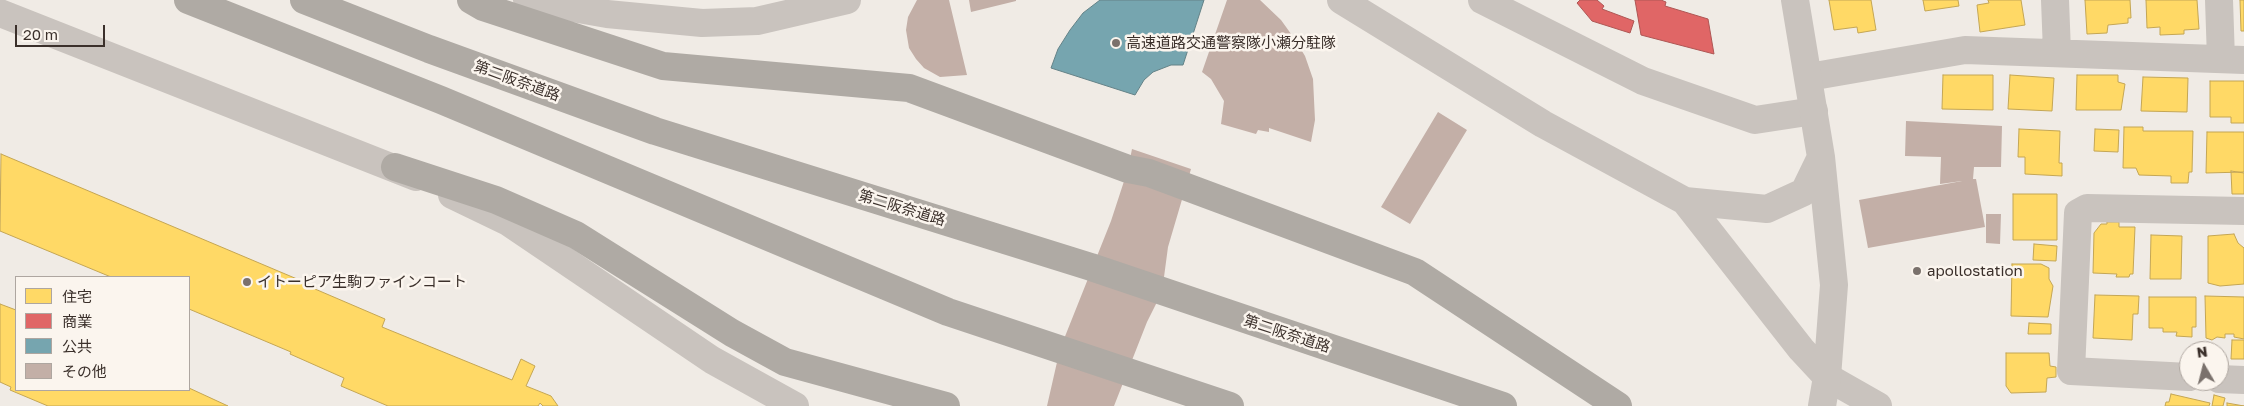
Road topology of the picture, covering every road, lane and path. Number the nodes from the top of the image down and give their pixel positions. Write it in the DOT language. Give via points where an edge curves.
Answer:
graph roads {
  1 [pos="188,0"];
  2 [pos="304,0"];
  3 [pos="527,0"];
  4 [pos="847,0"];
  5 [pos="1341,0"];
  6 [pos="1482,0"];
  7 [pos="1795,0"];
  8 [pos="2055,0"];
  9 [pos="2219,0"];
  10 [pos="477,3"];
  11 [pos="0,13"];
  12 [pos="2057,52"];
  13 [pos="2233,60"];
  14 [pos="1809,78"];
  15 [pos="1814,111"];
  16 [pos="1821,157"];
  17 [pos="395,167"];
  18 [pos="1685,202"];
  19 [pos="2244,211"];
  20 [pos="1826,377"];
  21 [pos="2179,377"];
  22 [pos="2229,379"];
  23 [pos="2244,380"];
  24 [pos="795,406"];
  25 [pos="946,406"];
  26 [pos="1230,406"];
  27 [pos="1503,406"];
  28 [pos="1618,406"];
  29 [pos="1822,406"];
  30 [pos="1878,406"];
  1 -- 26 [label="highway" via="441,100 948,312"];
  2 -- 27 [label="highway, 第二阪奈道路" via="655,132 1091,267"];
  3 -- 4 [label="street" via="607,14 702,23 757,21"];
  5 -- 18 [label="street" via="1543,124"];
  6 -- 15 [label="street" via="1643,81 1755,120"];
  7 -- 14 [label="street"];
  8 -- 12 [label="street"];
  9 -- 13 [label="street"];
  10 -- 28 [label="highway" via="663,66 908,88 1128,169 1149,173 1415,272"];
  11 -- 17 [label="street"];
  12 -- 13 [label="street"];
  12 -- 14 [label="street" via="1965,50"];
  14 -- 15 [label="street"];
  15 -- 16 [label="street"];
  16 -- 18 [label="street" via="1804,192 1767,209"];
  16 -- 20 [label="street" via="1834,285"];
  17 -- 24 [label="street" via="508,222 712,360"];
  17 -- 25 [label="highway" via="496,200 576,235 732,333 785,362"];
  18 -- 20 [label="street"];
  19 -- 21 [label="street" via="2088,208 2078,213 2071,372"];
  20 -- 29 [label="street"];
  20 -- 30 [label="street"];
  22 -- 23 [label="street"];
}
